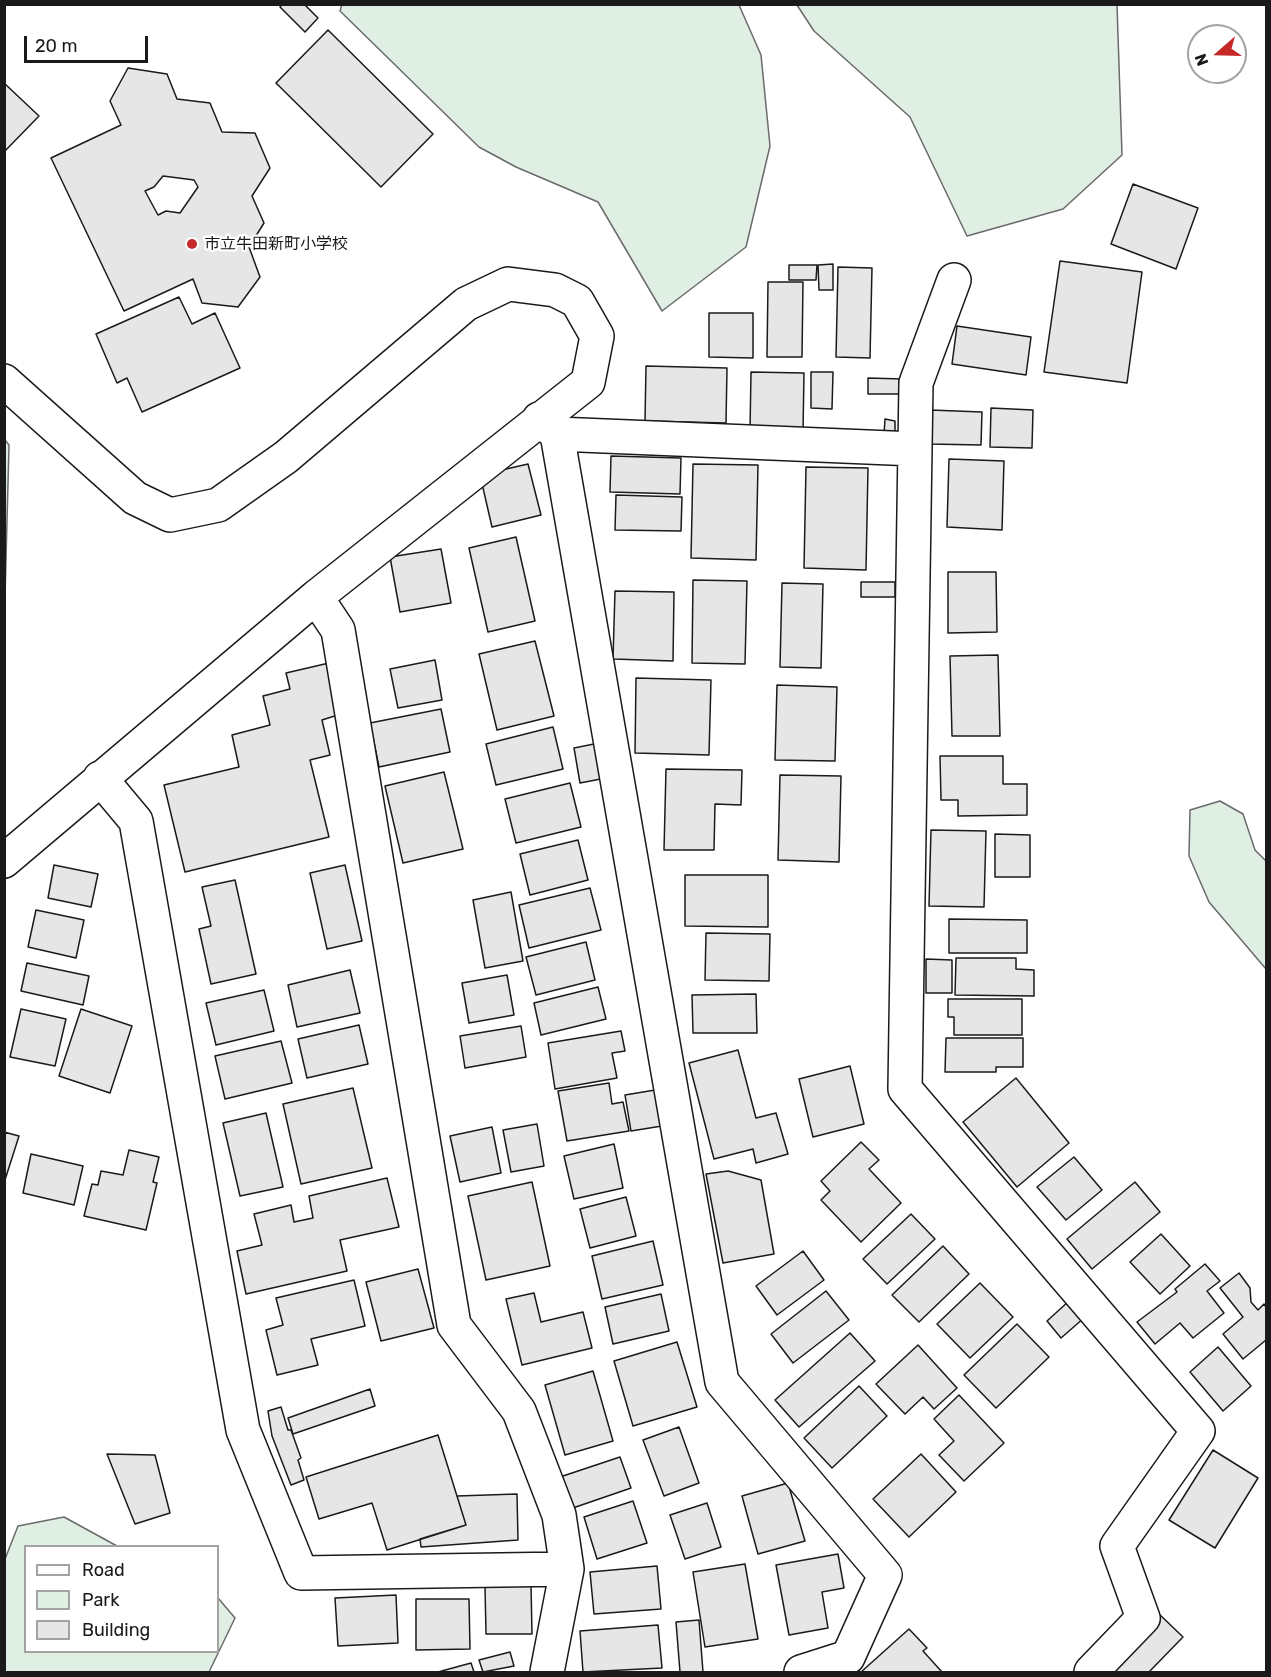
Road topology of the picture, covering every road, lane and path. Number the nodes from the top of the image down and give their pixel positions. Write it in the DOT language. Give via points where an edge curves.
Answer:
graph roads {
  1 [pos="954,280"];
  2 [pos="4,381"];
  3 [pos="548,426"];
  4 [pos="915,449"];
  5 [pos="316,597"];
  6 [pos="100,778"];
  7 [pos="4,861"];
  8 [pos="567,1569"];
  9 [pos="547,1672"];
  10 [pos="801,1672"];
  11 [pos="1091,1672"];
  1 -- 4 [label="street" via="916,383"];
  2 -- 3 [label="street" via="135,498 170,516 218,505 286,457 466,304 508,284 555,290 577,302 597,336 588,382"];
  3 -- 4 [label="street"];
  3 -- 5 [label="street"];
  3 -- 10 [label="street" via="722,1382 885,1575 848,1657"];
  4 -- 11 [label="street" via="905,1089 1198,1431 1117,1545 1143,1618"];
  5 -- 6 [label="street"];
  5 -- 8 [label="street" via="338,630 454,1325 519,1411 559,1515"];
  6 -- 7 [label="street"];
  6 -- 8 [label="street" via="136,821 243,1430 301,1573"];
  8 -- 9 [label="street"];
}
